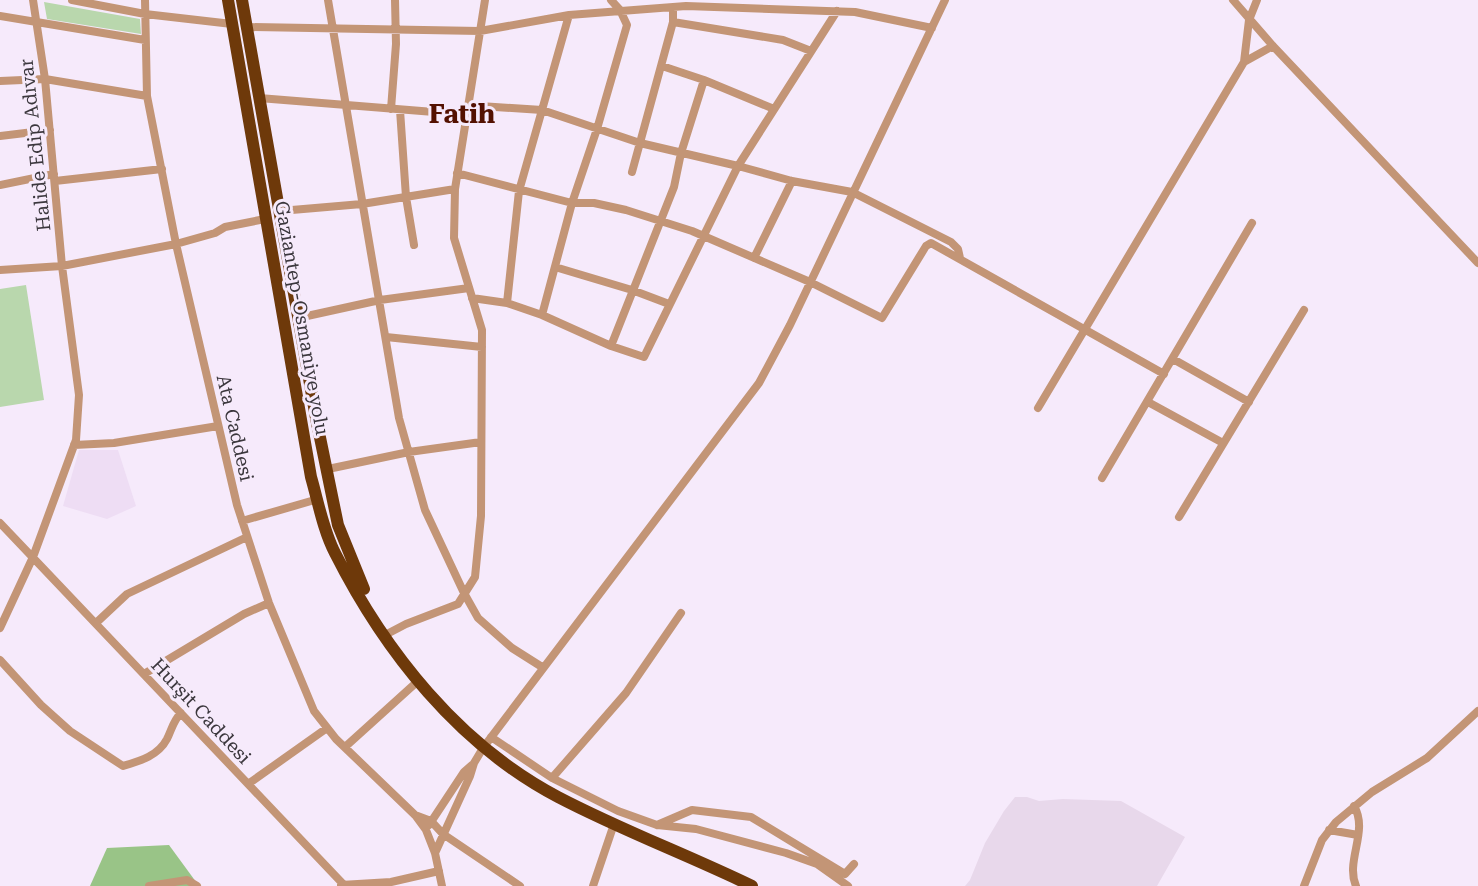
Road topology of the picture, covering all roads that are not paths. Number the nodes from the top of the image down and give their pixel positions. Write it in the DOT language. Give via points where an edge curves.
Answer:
graph roads {
  1 [pos="33,0"];
  2 [pos="72,0"];
  3 [pos="145,0"];
  4 [pos="228,0"];
  5 [pos="242,0"];
  6 [pos="328,0"];
  7 [pos="395,0"];
  8 [pos="485,0"];
  9 [pos="611,0"];
  10 [pos="945,0"];
  11 [pos="1233,0"];
  12 [pos="1257,0"];
  13 [pos="673,7"];
  14 [pos="620,10"];
  15 [pos="837,11"];
  16 [pos="145,14"];
  17 [pos="569,15"];
  18 [pos="0,16"];
  19 [pos="1249,20"];
  20 [pos="37,22"];
  21 [pos="673,22"];
  22 [pos="232,24"];
  23 [pos="247,27"];
  24 [pos="932,28"];
  25 [pos="334,30"];
  26 [pos="396,30"];
  27 [pos="480,32"];
  28 [pos="145,40"];
  29 [pos="1273,46"];
  30 [pos="811,51"];
  31 [pos="1244,62"];
  32 [pos="662,66"];
  33 [pos="45,79"];
  34 [pos="704,80"];
  35 [pos="0,81"];
  36 [pos="146,96"];
  37 [pos="259,98"];
  38 [pos="346,105"];
  39 [pos="396,109"];
  40 [pos="467,109"];
  41 [pos="774,109"];
  42 [pos="542,110"];
  43 [pos="597,129"];
  44 [pos="50,130"];
  45 [pos="0,135"];
  46 [pos="640,143"];
  47 [pos="681,153"];
  48 [pos="738,166"];
  49 [pos="162,169"];
  50 [pos="632,172"];
  51 [pos="457,173"];
  52 [pos="55,177"];
  53 [pos="792,181"];
  54 [pos="0,185"];
  55 [pos="454,189"];
  56 [pos="519,191"];
  57 [pos="852,192"];
  58 [pos="406,197"];
  59 [pos="572,203"];
  60 [pos="362,204"];
  61 [pos="279,211"];
  62 [pos="264,219"];
  63 [pos="661,220"];
  64 [pos="1252,223"];
  65 [pos="702,235"];
  66 [pos="176,244"];
  67 [pos="414,245"];
  68 [pos="754,258"];
  69 [pos="960,258"];
  70 [pos="1478,263"];
  71 [pos="62,266"];
  72 [pos="555,267"];
  73 [pos="0,270"];
  74 [pos="810,282"];
  75 [pos="469,288"];
  76 [pos="632,290"];
  77 [pos="472,298"];
  78 [pos="380,300"];
  79 [pos="507,303"];
  80 [pos="669,304"];
  81 [pos="1304,310"];
  82 [pos="542,315"];
  83 [pos="298,318"];
  84 [pos="1085,328"];
  85 [pos="386,337"];
  86 [pos="482,346"];
  87 [pos="611,346"];
  88 [pos="1173,359"];
  89 [pos="1164,374"];
  90 [pos="1249,401"];
  91 [pos="1148,402"];
  92 [pos="1038,408"];
  93 [pos="218,426"];
  94 [pos="481,442"];
  95 [pos="1223,443"];
  96 [pos="74,445"];
  97 [pos="409,452"];
  98 [pos="328,469"];
  99 [pos="1102,478"];
  100 [pos="318,499"];
  101 [pos="1179,517"];
  102 [pos="242,521"];
  103 [pos="0,523"];
  104 [pos="247,537"];
  105 [pos="33,557"];
  106 [pos="464,593"];
  107 [pos="269,603"];
  108 [pos="681,613"];
  109 [pos="2,617"];
  110 [pos="96,623"];
  111 [pos="0,628"];
  112 [pos="382,632"];
  113 [pos="0,660"];
  114 [pos="542,667"];
  115 [pos="144,674"];
  116 [pos="418,681"];
  117 [pos="1478,711"];
  118 [pos="181,713"];
  119 [pos="327,728"];
  120 [pos="487,742"];
  121 [pos="345,747"];
  122 [pos="474,763"];
  123 [pos="552,778"];
  124 [pos="248,784"];
  125 [pos="1354,806"];
  126 [pos="415,815"];
  127 [pos="431,821"];
  128 [pos="614,824"];
  129 [pos="657,825"];
  130 [pos="426,830"];
  131 [pos="1329,830"];
  132 [pos="443,834"];
  133 [pos="1358,835"];
  134 [pos="435,853"];
  135 [pos="854,864"];
  136 [pos="439,871"];
  137 [pos="149,886"];
  138 [pos="197,886"];
  139 [pos="343,886"];
  140 [pos="442,886"];
  141 [pos="520,886"];
  142 [pos="593,886"];
  143 [pos="752,886"];
  144 [pos="848,886"];
  145 [pos="1304,886"];
  146 [pos="1356,886"];
  1 -- 20 [label="street, Halide Edip Adıvar"];
  2 -- 16 [label="street"];
  3 -- 16 [label="street, Ata Caddesi"];
  4 -- 22 [label="highway, Gaziantep-Osmaniye yolu"];
  5 -- 23 [label="highway, Gaziantep-Osmaniye yolu"];
  6 -- 25 [label="street"];
  7 -- 26 [label="street"];
  8 -- 27 [label="street"];
  9 -- 14 [label="street"];
  10 -- 24 [label="street"];
  11 -- 19 [label="street"];
  12 -- 19 [label="street"];
  13 -- 14 [label="street"];
  13 -- 15 [label="street"];
  13 -- 21 [label="street"];
  14 -- 17 [label="street"];
  14 -- 43 [label="street" via="627,25"];
  15 -- 24 [label="street"];
  15 -- 30 [label="street"];
  16 -- 22 [label="street"];
  16 -- 28 [label="street, Ata Caddesi"];
  17 -- 27 [label="street"];
  17 -- 42 [label="street"];
  18 -- 20 [label="street"];
  19 -- 29 [label="street"];
  19 -- 31 [label="street"];
  20 -- 28 [label="street"];
  20 -- 33 [label="street, Halide Edip Adıvar"];
  21 -- 30 [label="street" via="783,40"];
  21 -- 32 [label="street"];
  22 -- 62 [label="highway, Gaziantep-Osmaniye yolu"];
  23 -- 25 [label="street"];
  23 -- 37 [label="highway, Gaziantep-Osmaniye yolu"];
  24 -- 57 [label="street"];
  25 -- 26 [label="street"];
  25 -- 38 [label="street"];
  26 -- 27 [label="street"];
  26 -- 39 [label="street"];
  27 -- 40 [label="street"];
  28 -- 36 [label="street, Ata Caddesi"];
  29 -- 31 [label="street"];
  29 -- 70 [label="street"];
  30 -- 41 [label="street"];
  31 -- 84 [label="street"];
  32 -- 34 [label="street"];
  32 -- 46 [label="street"];
  33 -- 35 [label="street"];
  33 -- 36 [label="street"];
  33 -- 44 [label="street, Halide Edip Adıvar"];
  34 -- 41 [label="street"];
  34 -- 47 [label="street"];
  36 -- 49 [label="street, Ata Caddesi"];
  37 -- 38 [label="street"];
  37 -- 61 [label="highway, Gaziantep-Osmaniye yolu"];
  38 -- 39 [label="street"];
  38 -- 60 [label="street"];
  39 -- 40 [label="street" via="459,114"];
  39 -- 58 [label="street"];
  40 -- 42 [label="street"];
  40 -- 51 [label="street"];
  41 -- 48 [label="street"];
  42 -- 43 [label="street"];
  42 -- 56 [label="street"];
  43 -- 46 [label="street"];
  43 -- 59 [label="street"];
  44 -- 45 [label="street"];
  44 -- 52 [label="street, Halide Edip Adıvar"];
  46 -- 47 [label="street"];
  46 -- 50 [label="street"];
  47 -- 48 [label="street"];
  47 -- 63 [label="street"];
  48 -- 53 [label="street"];
  48 -- 65 [label="street"];
  49 -- 52 [label="street"];
  49 -- 66 [label="street, Ata Caddesi"];
  51 -- 55 [label="street"];
  51 -- 56 [label="street"];
  52 -- 54 [label="street"];
  52 -- 71 [label="street, Halide Edip Adıvar"];
  53 -- 57 [label="street"];
  53 -- 68 [label="street"];
  55 -- 58 [label="street"];
  55 -- 75 [label="street" via="454,238"];
  56 -- 59 [label="street"];
  56 -- 79 [label="street"];
  57 -- 69 [label="street" via="951,242"];
  57 -- 74 [label="street"];
  58 -- 60 [label="street"];
  58 -- 67 [label="street"];
  59 -- 63 [label="street" via="594,203"];
  59 -- 72 [label="street"];
  60 -- 61 [label="street"];
  60 -- 78 [label="street"];
  61 -- 83 [label="highway, Gaziantep-Osmaniye yolu"];
  62 -- 66 [label="street"];
  62 -- 100 [label="highway, Gaziantep-Osmaniye yolu"];
  63 -- 65 [label="street"];
  63 -- 76 [label="street"];
  64 -- 88 [label="street"];
  65 -- 68 [label="street"];
  65 -- 80 [label="street"];
  66 -- 71 [label="street"];
  66 -- 93 [label="street, Ata Caddesi"];
  68 -- 74 [label="street"];
  69 -- 74 [label="street" via="928,244 882,318"];
  69 -- 84 [label="street"];
  71 -- 73 [label="street"];
  71 -- 96 [label="street, Halide Edip Adıvar" via="79,395"];
  72 -- 76 [label="street"];
  72 -- 82 [label="street"];
  74 -- 114 [label="street" via="773,359 746,402"];
  75 -- 77 [label="street"];
  75 -- 78 [label="street"];
  76 -- 80 [label="street"];
  76 -- 87 [label="street"];
  77 -- 79 [label="street"];
  77 -- 86 [label="street"];
  78 -- 83 [label="street"];
  78 -- 85 [label="street"];
  79 -- 82 [label="street"];
  80 -- 87 [label="street" via="644,357"];
  81 -- 90 [label="street"];
  82 -- 87 [label="street"];
  83 -- 98 [label="highway, Gaziantep-Osmaniye yolu"];
  84 -- 89 [label="street"];
  84 -- 92 [label="street"];
  85 -- 86 [label="street"];
  85 -- 97 [label="street"];
  86 -- 94 [label="street"];
  88 -- 89 [label="street"];
  88 -- 90 [label="street"];
  89 -- 91 [label="street"];
  90 -- 95 [label="street"];
  91 -- 95 [label="street"];
  91 -- 99 [label="street"];
  93 -- 96 [label="street"];
  93 -- 102 [label="street, Ata Caddesi"];
  94 -- 97 [label="street"];
  94 -- 106 [label="street" via="475,577"];
  95 -- 101 [label="street"];
  96 -- 105 [label="street, Halide Edip Adıvar"];
  97 -- 98 [label="street"];
  97 -- 106 [label="street" via="425,510"];
  98 -- 112 [label="highway, Gaziantep-Osmaniye yolu" via="338,525"];
  100 -- 102 [label="street"];
  100 -- 112 [label="highway, Gaziantep-Osmaniye yolu" via="334,551"];
  102 -- 104 [label="street, Ata Caddesi"];
  103 -- 105 [label="street, Hurşit Caddesi"];
  104 -- 107 [label="street, Ata Caddesi"];
  104 -- 110 [label="street" via="128,594"];
  105 -- 109 [label="street, Halide Edip Adıvar"];
  105 -- 110 [label="street, Hurşit Caddesi"];
  106 -- 112 [label="street" via="458,604"];
  106 -- 114 [label="street" via="487,627"];
  107 -- 115 [label="street"];
  107 -- 119 [label="street, Ata Caddesi" via="314,711"];
  108 -- 123 [label="street" via="626,693"];
  109 -- 111 [label="street, Halide Edip Adıvar"];
  110 -- 115 [label="street, Hurşit Caddesi"];
  112 -- 116 [label="highway, Gaziantep-Osmaniye yolu"];
  113 -- 118 [label="street" via="70,731 123,766 160,749"];
  114 -- 120 [label="street"];
  115 -- 118 [label="street, Hurşit Caddesi"];
  116 -- 120 [label="highway, Gaziantep-Osmaniye yolu"];
  116 -- 121 [label="street"];
  117 -- 125 [label="street" via="1427,758"];
  118 -- 124 [label="street, Hurşit Caddesi"];
  119 -- 121 [label="street, Ata Caddesi"];
  119 -- 124 [label="street"];
  120 -- 122 [label="street"];
  120 -- 123 [label="street"];
  120 -- 128 [label="highway, Gaziantep-Osmaniye yolu" via="547,791"];
  121 -- 126 [label="street, Ata Caddesi"];
  122 -- 127 [label="street"];
  122 -- 132 [label="street"];
  123 -- 129 [label="street"];
  124 -- 139 [label="street, Hurşit Caddesi"];
  125 -- 131 [label="street"];
  125 -- 133 [label="street" via="1359,816"];
  126 -- 127 [label="street"];
  126 -- 130 [label="street"];
  127 -- 130 [label="street"];
  127 -- 132 [label="street"];
  128 -- 142 [label="street"];
  128 -- 143 [label="highway, Gaziantep-Osmaniye yolu"];
  129 -- 135 [label="street" via="692,810 751,817 845,874"];
  129 -- 144 [label="street" via="695,829 786,853 817,864"];
  130 -- 134 [label="street"];
  131 -- 133 [label="street"];
  131 -- 145 [label="street"];
  132 -- 134 [label="street"];
  132 -- 141 [label="street"];
  133 -- 146 [label="street" via="1352,870"];
  134 -- 136 [label="street"];
  136 -- 139 [label="street"];
  136 -- 140 [label="street"];
  137 -- 138 [label="street" via="187,880"];
}
